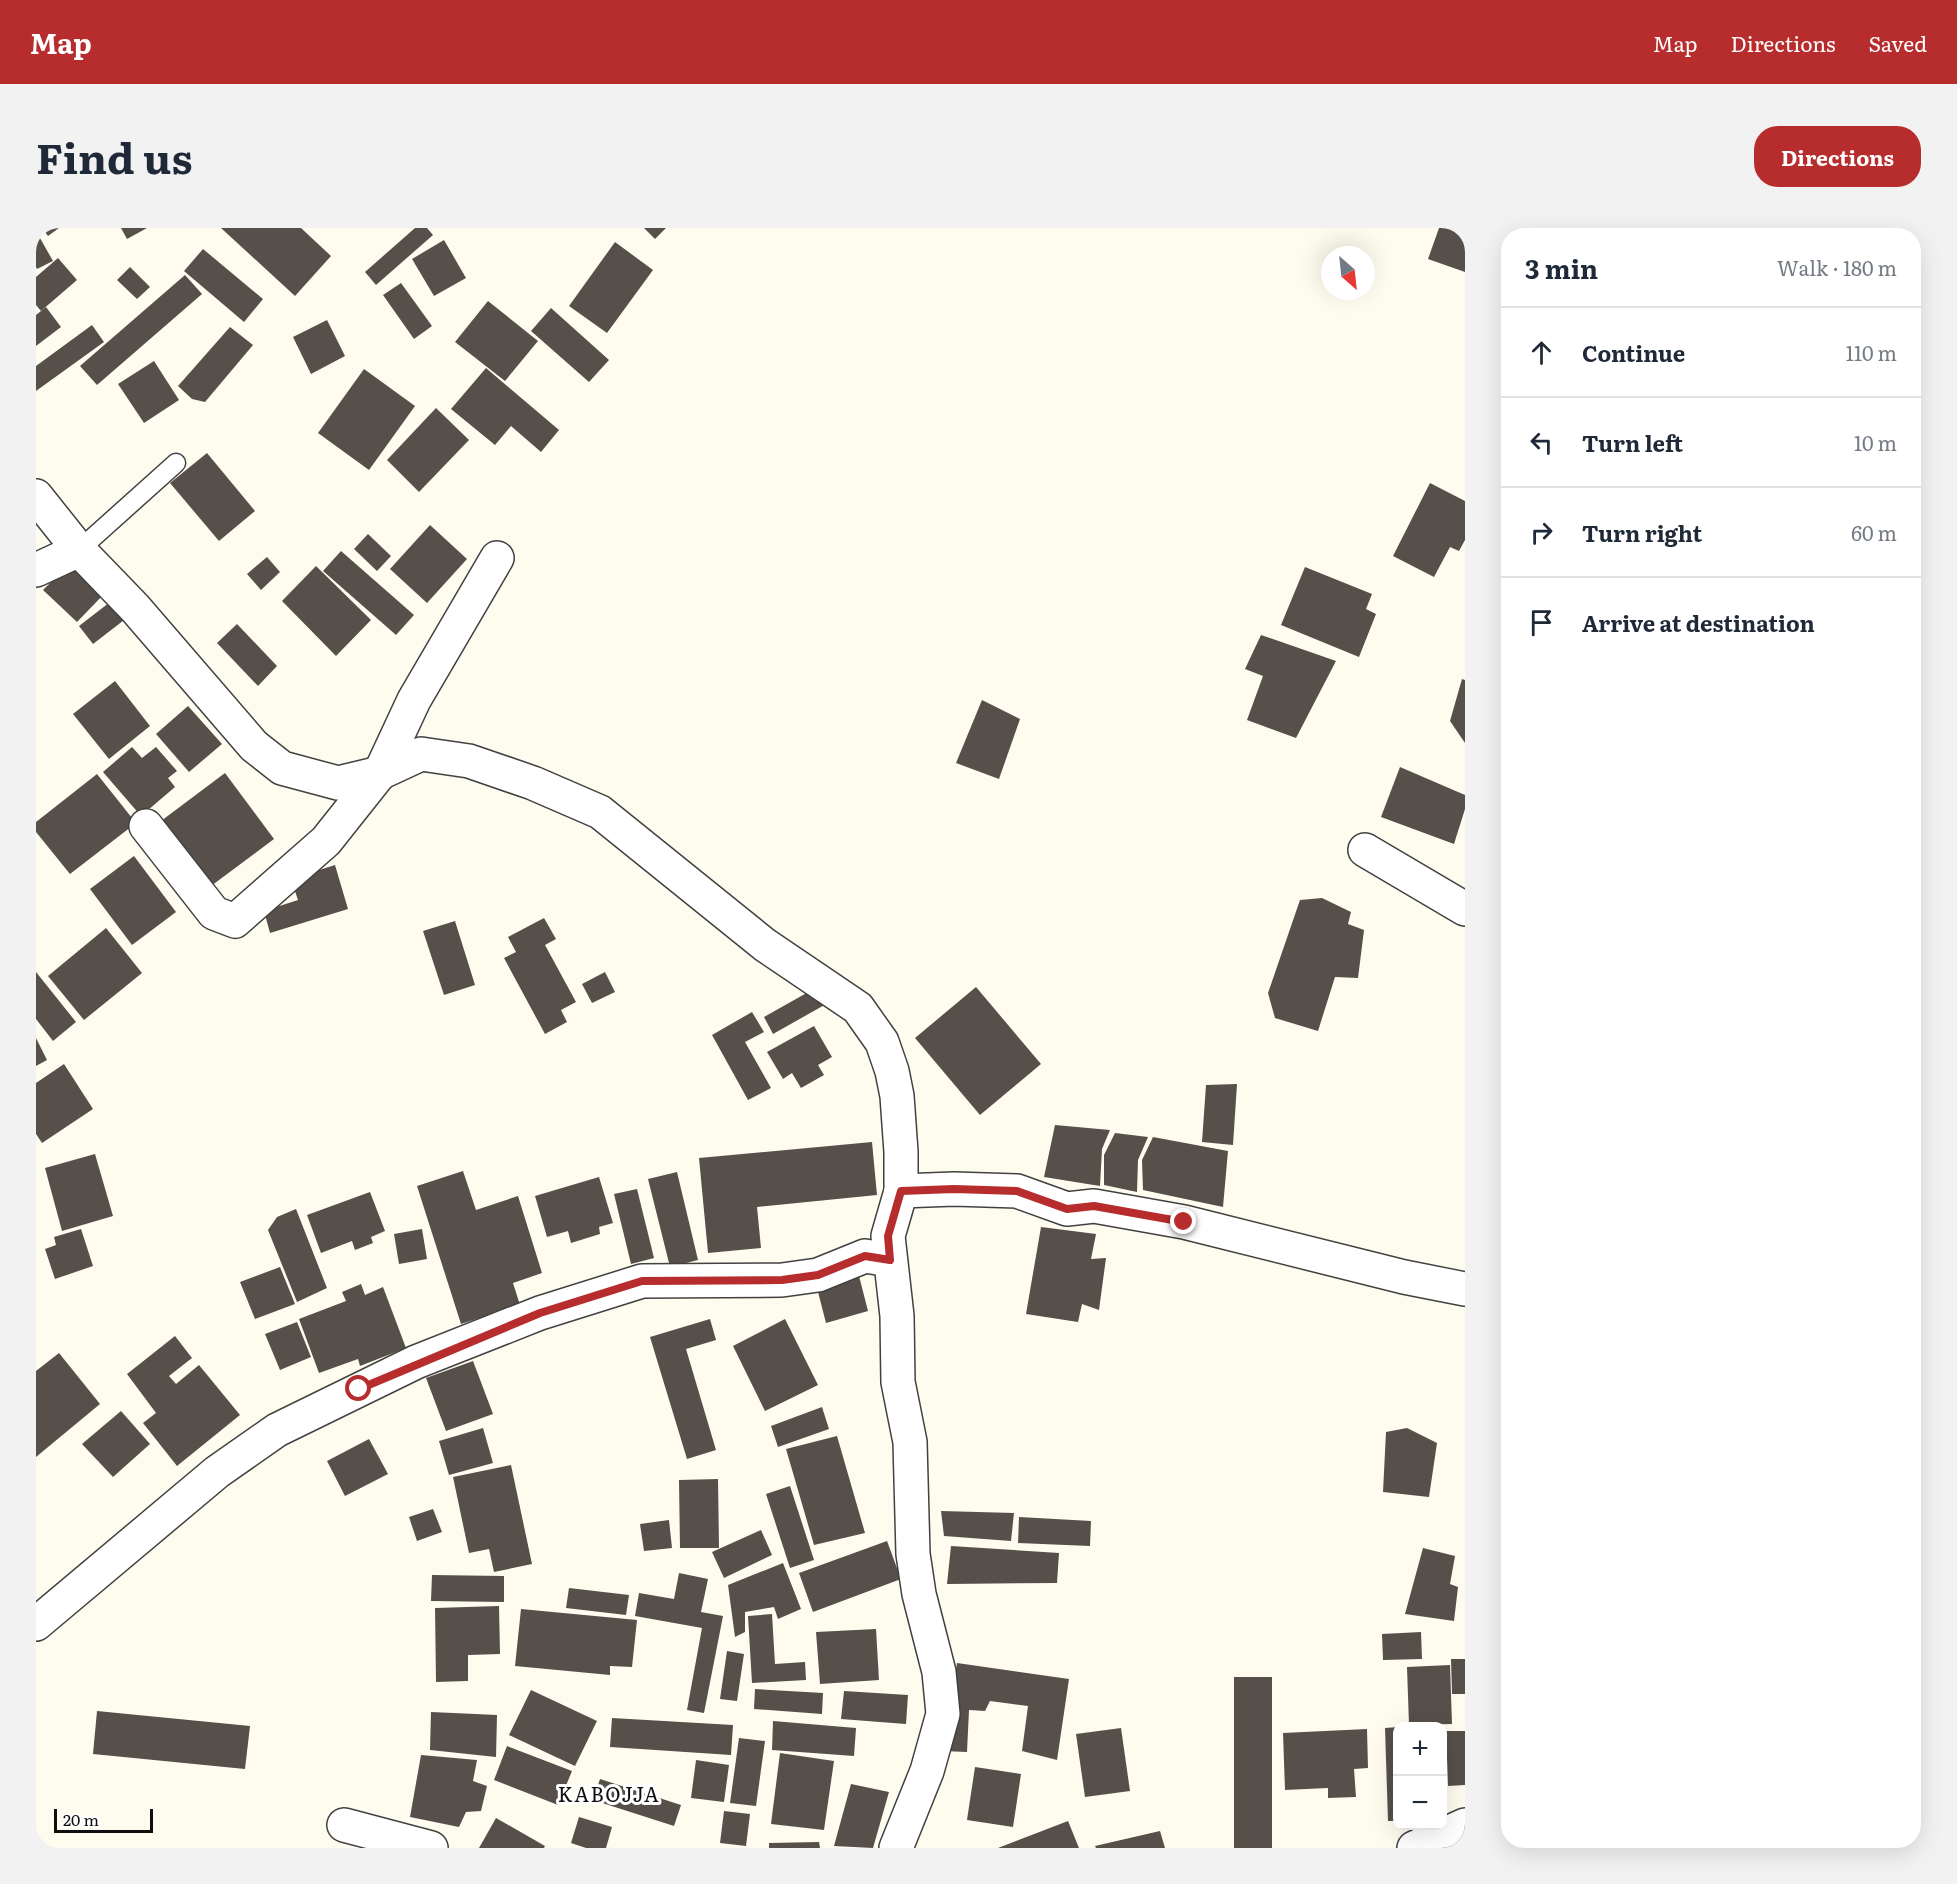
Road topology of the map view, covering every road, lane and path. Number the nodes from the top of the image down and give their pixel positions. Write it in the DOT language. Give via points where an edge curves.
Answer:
graph roads {
  1 [pos="176,463"];
  2 [pos="36,496"];
  3 [pos="79,550"];
  4 [pos="497,558"];
  5 [pos="36,570"];
  6 [pos="380,773"];
  7 [pos="146,826"];
  8 [pos="1365,850"];
  9 [pos="1465,909"];
  10 [pos="901,1191"];
  11 [pos="890,1260"];
  12 [pos="1465,1289"];
  13 [pos="36,1624"];
  14 [pos="344,1825"];
  15 [pos="1465,1825"];
  16 [pos="431,1848"];
  17 [pos="896,1848"];
  18 [pos="1414,1848"];
  1 -- 3 [label="lane"];
  2 -- 3 [label="street"];
  3 -- 5 [label="street"];
  3 -- 6 [label="street" via="135,608 254,746 282,768 338,783"];
  4 -- 6 [label="street" via="414,700"];
  6 -- 7 [label="street" via="326,841 235,921 214,913"];
  6 -- 10 [label="street" via="421,754 469,761 600,812 765,945 858,1008 882,1042 894,1079"];
  8 -- 9 [label="street"];
  10 -- 11 [label="street" via="888,1236"];
  10 -- 12 [label="street" via="1017,1191 1067,1209 1094,1206 1184,1222"];
  11 -- 13 [label="street" via="865,1256 818,1275 782,1280 642,1281 540,1313 417,1362 277,1430 217,1472"];
  11 -- 17 [label="street" via="897,1316 898,1382 910,1442 913,1554 939,1672 943,1714 927,1771"];
  14 -- 16 [label="street"];
  15 -- 18 [label="street"];
}
